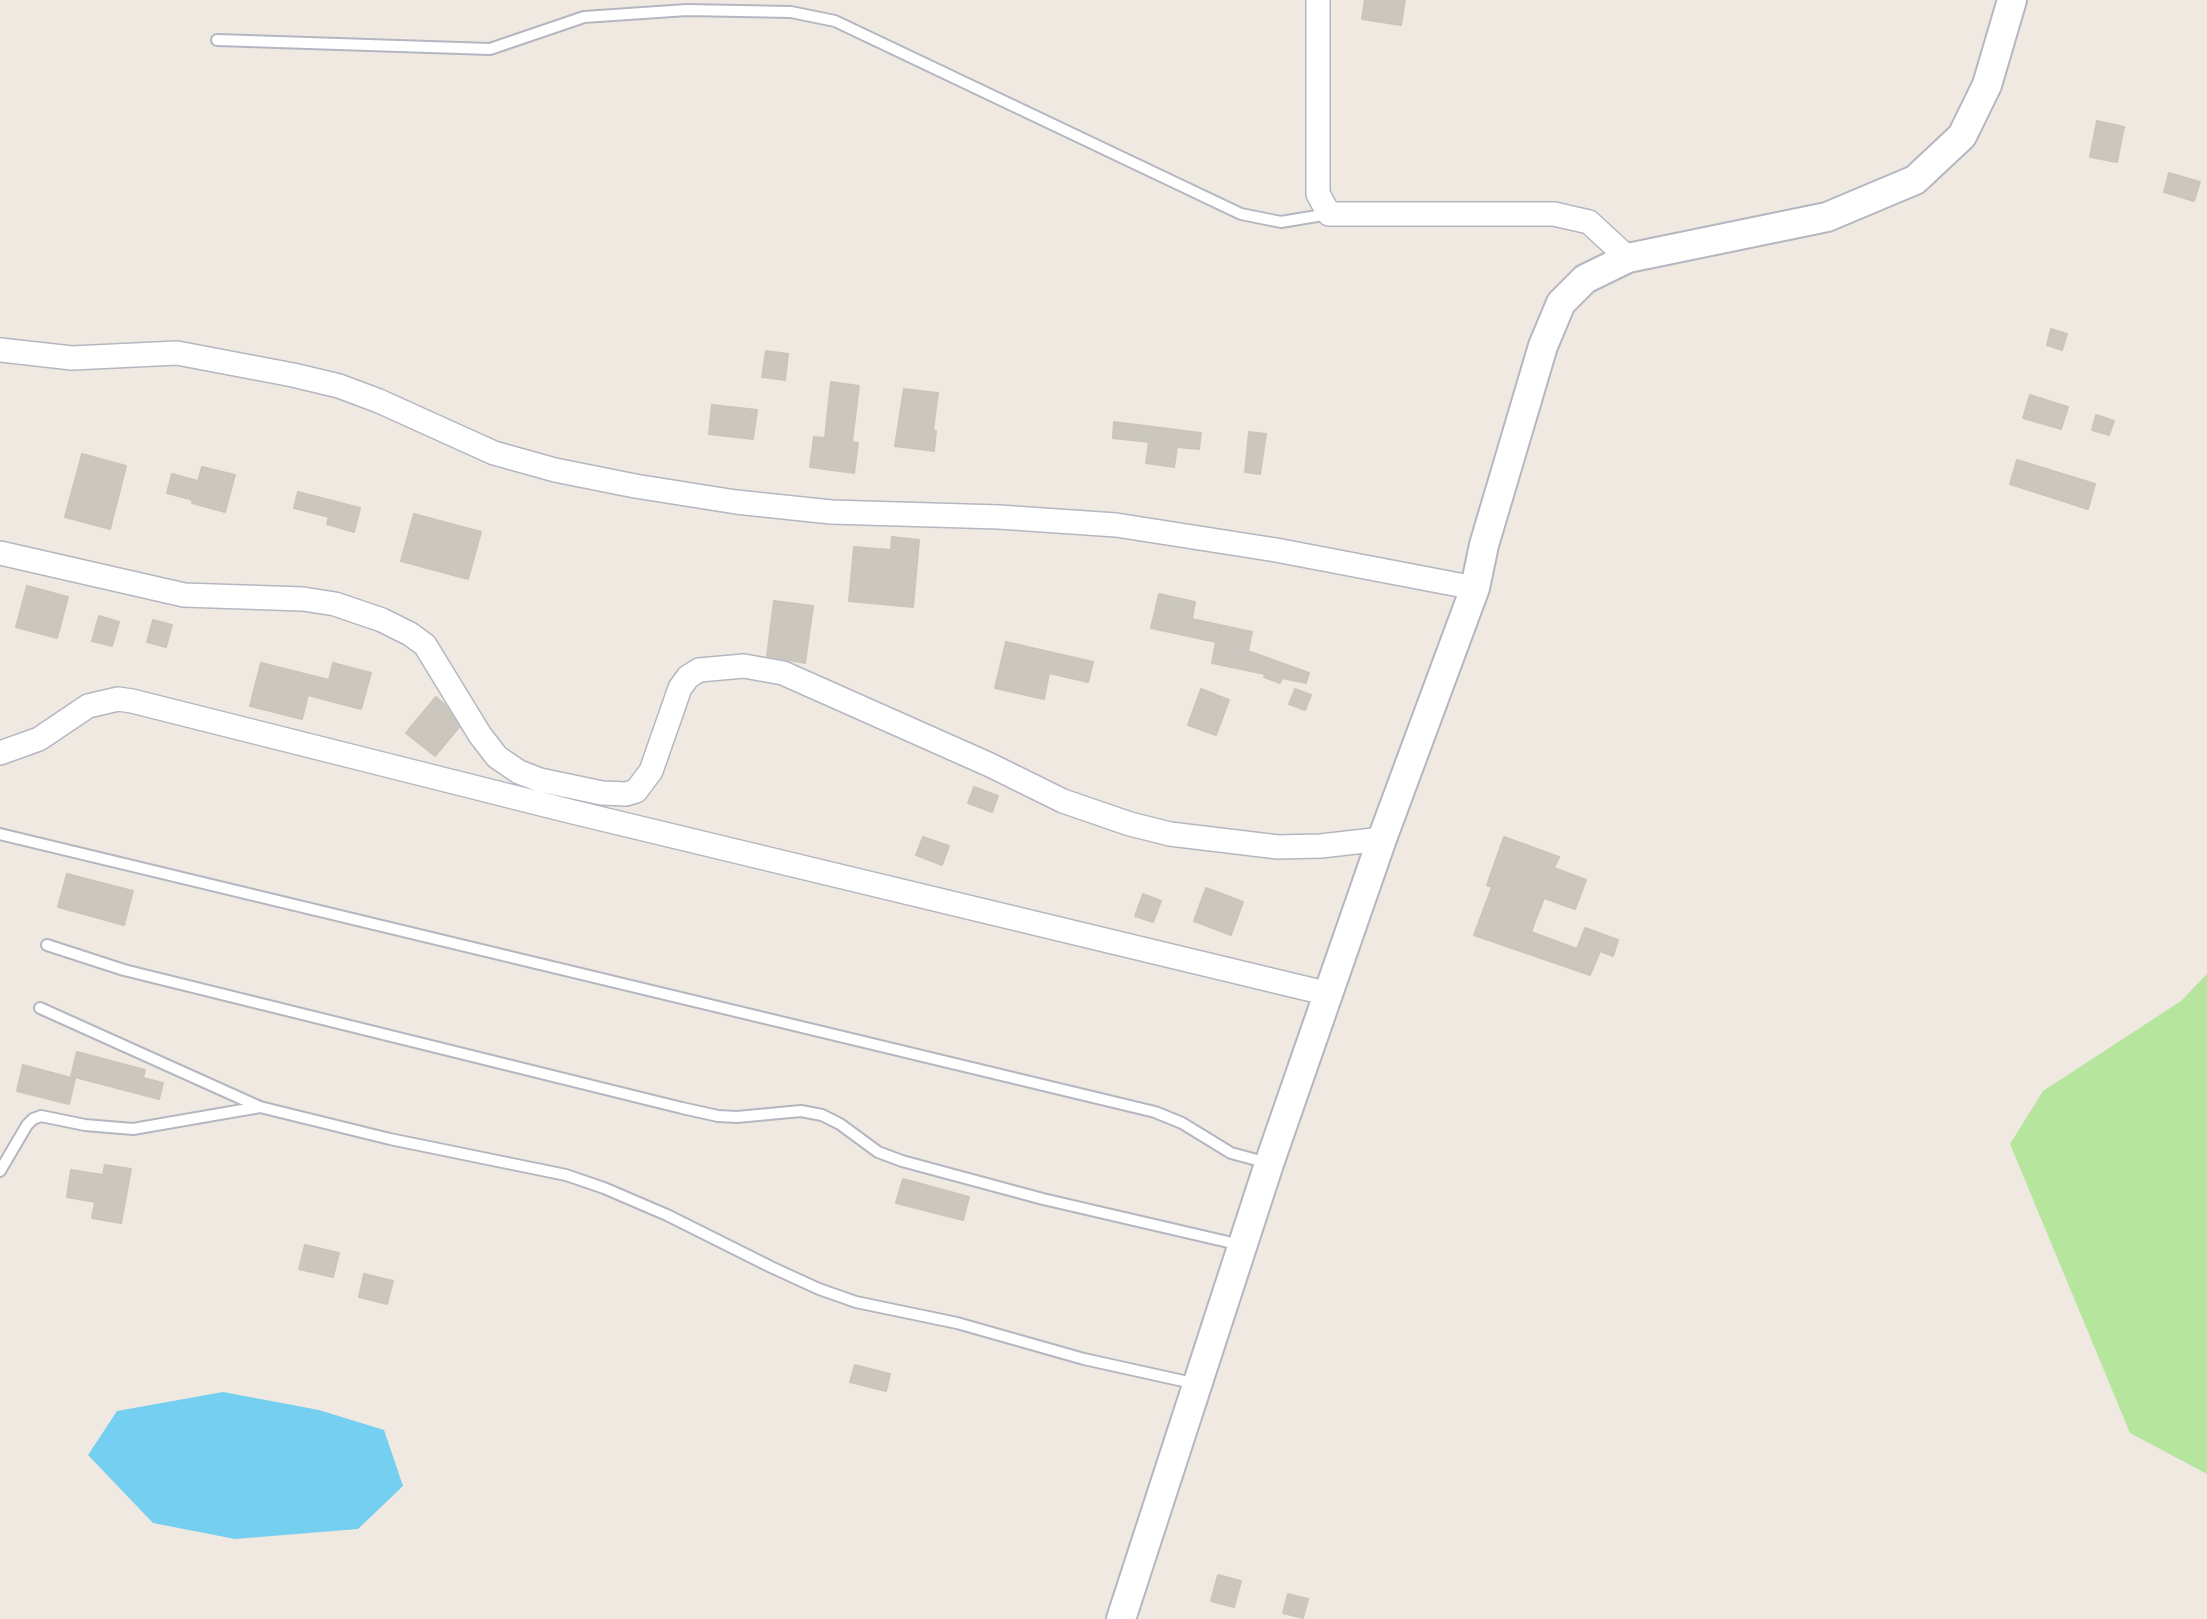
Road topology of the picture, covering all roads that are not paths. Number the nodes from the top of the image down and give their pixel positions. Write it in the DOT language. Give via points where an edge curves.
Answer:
graph roads {
  1 [pos="1318,0"];
  2 [pos="2012,0"];
  3 [pos="217,40"];
  4 [pos="1329,214"];
  5 [pos="1628,258"];
  6 [pos="0,350"];
  7 [pos="0,554"];
  8 [pos="1475,588"];
  9 [pos="0,753"];
  10 [pos="0,834"];
  11 [pos="1382,839"];
  12 [pos="47,945"];
  13 [pos="1329,994"];
  14 [pos="40,1008"];
  15 [pos="261,1107"];
  16 [pos="1269,1164"];
  17 [pos="0,1171"];
  18 [pos="1241,1245"];
  19 [pos="1197,1384"];
  20 [pos="1121,1619"];
  1 -- 4 [label="street" via="1318,194"];
  2 -- 5 [label="street" via="1987,85 1962,136 1915,180 1827,217"];
  3 -- 4 [label="lane" via="490,49 583,17 687,10 791,12 835,21 1241,214 1281,222"];
  4 -- 5 [label="street" via="1554,215 1589,222"];
  5 -- 8 [label="street" via="1585,279 1562,303 1543,346"];
  6 -- 8 [label="street" via="72,358 206,356 339,386 494,453 660,490 831,512 1116,525"];
  7 -- 11 [label="street" via="184,595 335,604 382,620 425,645 497,757 540,780 602,793 636,791 651,771 688,677 699,670 744,666 783,673 1063,801 1130,824 1170,834 1278,847"];
  8 -- 11 [label="street"];
  9 -- 13 [label="street" via="39,739 88,706 118,699 132,701"];
  10 -- 16 [label="lane" via="1155,1112 1231,1153"];
  11 -- 13 [label="street"];
  12 -- 18 [label="lane" via="124,970 694,1111 737,1117 801,1111 821,1115 878,1152 902,1161"];
  13 -- 16 [label="street"];
  14 -- 15 [label="lane"];
  15 -- 17 [label="lane" via="133,1129 41,1116 27,1125"];
  15 -- 19 [label="lane" via="566,1175 667,1215 771,1268 856,1302"];
  16 -- 18 [label="street"];
  18 -- 19 [label="street"];
  19 -- 20 [label="street"];
}
